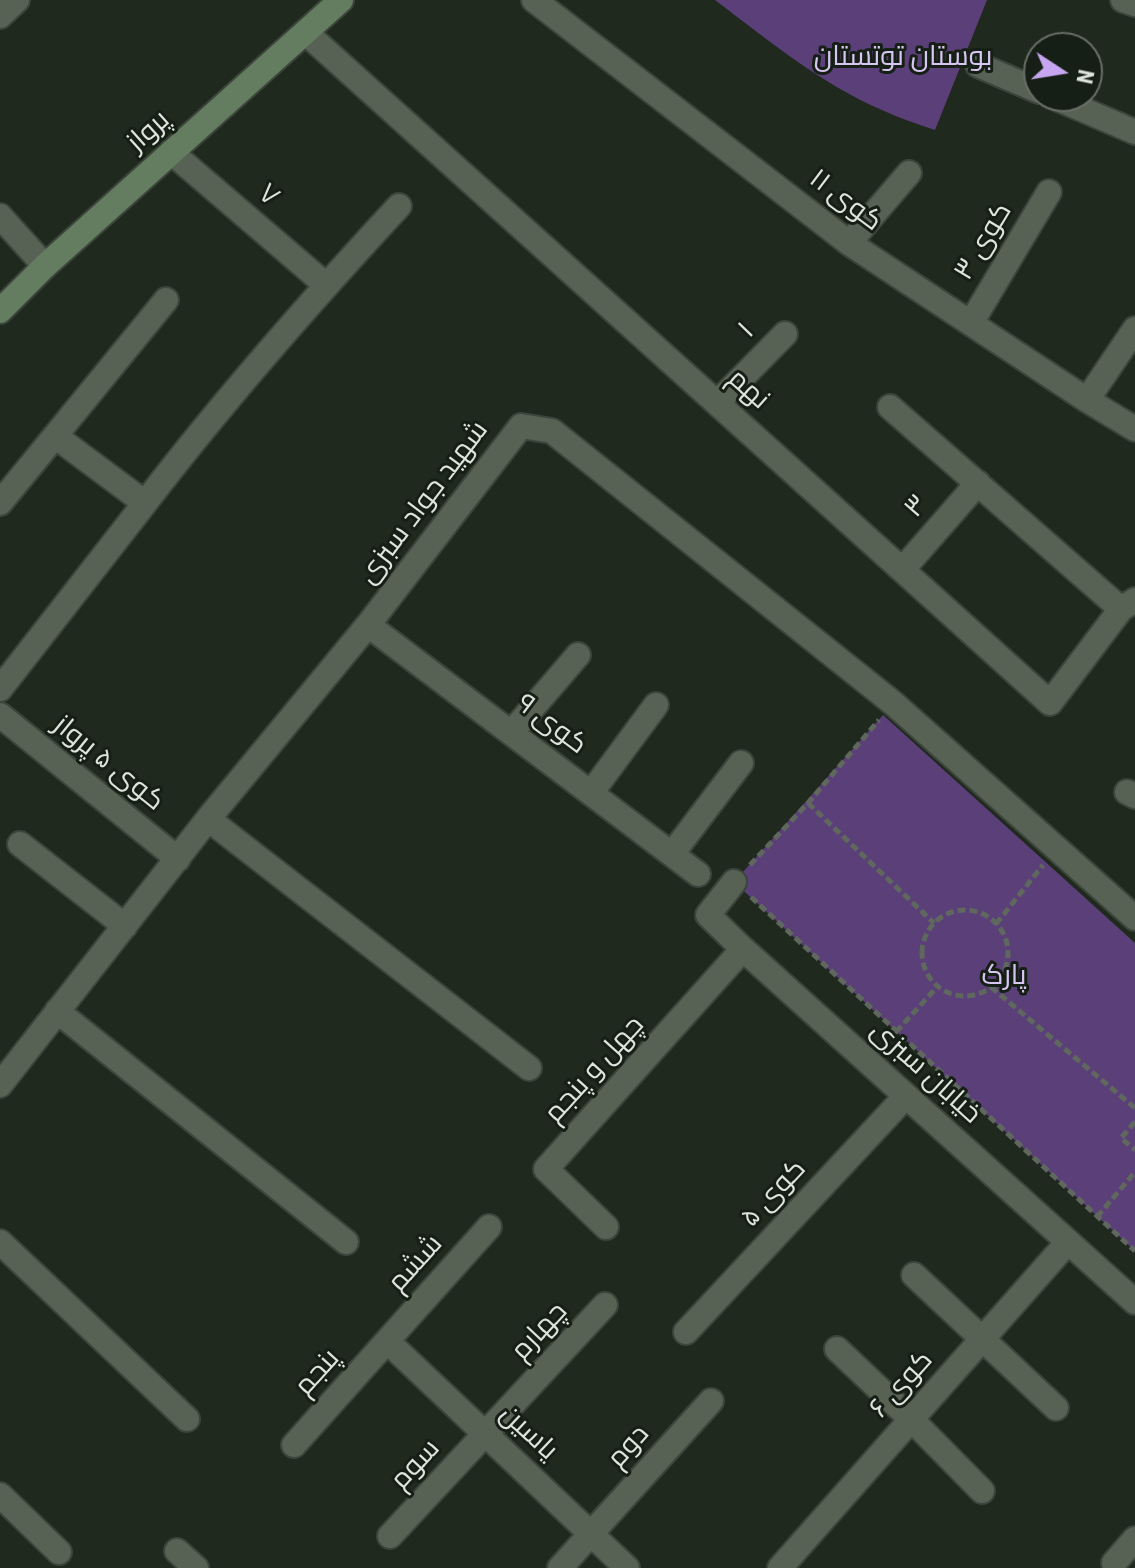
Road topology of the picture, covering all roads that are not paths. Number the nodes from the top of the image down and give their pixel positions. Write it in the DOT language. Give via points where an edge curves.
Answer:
graph roads {
  1 [pos="17,0"];
  2 [pos="341,0"];
  3 [pos="534,0"];
  4 [pos="1123,0"];
  5 [pos="1135,4"];
  6 [pos="0,16"];
  7 [pos="306,33"];
  8 [pos="978,65"];
  9 [pos="1023,84"];
  10 [pos="1088,112"];
  11 [pos="1135,132"];
  12 [pos="171,152"];
  13 [pos="909,173"];
  14 [pos="1049,192"];
  15 [pos="399,206"];
  16 [pos="0,216"];
  17 [pos="849,243"];
  18 [pos="45,266"];
  19 [pos="326,285"];
  20 [pos="166,300"];
  21 [pos="0,311"];
  22 [pos="971,323"];
  23 [pos="1135,329"];
  24 [pos="785,334"];
  25 [pos="1087,400"];
  26 [pos="717,403"];
  27 [pos="890,407"];
  28 [pos="1135,429"];
  29 [pos="55,436"];
  30 [pos="978,483"];
  31 [pos="0,503"];
  32 [pos="145,503"];
  33 [pos="902,570"];
  34 [pos="1128,605"];
  35 [pos="368,625"];
  36 [pos="578,655"];
  37 [pos="0,689"];
  38 [pos="656,705"];
  39 [pos="0,715"];
  40 [pos="511,733"];
  41 [pos="741,763"];
  42 [pos="591,793"];
  43 [pos="208,819"];
  44 [pos="20,844"];
  45 [pos="672,854"];
  46 [pos="178,859"];
  47 [pos="698,874"];
  48 [pos="734,882"];
  49 [pos="1135,918"];
  50 [pos="125,926"];
  51 [pos="743,949"];
  52 [pos="57,1011"];
  53 [pos="529,1068"];
  54 [pos="0,1085"];
  55 [pos="906,1096"];
  56 [pos="489,1227"];
  57 [pos="606,1227"];
  58 [pos="0,1242"];
  59 [pos="346,1242"];
  60 [pos="1068,1242"];
  61 [pos="914,1275"];
  62 [pos="1135,1302"];
  63 [pos="605,1305"];
  64 [pos="686,1332"];
  65 [pos="983,1340"];
  66 [pos="387,1341"];
  67 [pos="837,1349"];
  68 [pos="711,1401"];
  69 [pos="1056,1408"];
  70 [pos="187,1419"];
  71 [pos="912,1420"];
  72 [pos="486,1434"];
  73 [pos="294,1445"];
  74 [pos="982,1491"];
  75 [pos="0,1495"];
  76 [pos="591,1534"];
  77 [pos="390,1536"];
  78 [pos="1135,1539"];
  79 [pos="177,1551"];
  80 [pos="59,1552"];
  81 [pos="1114,1563"];
  82 [pos="196,1568"];
  83 [pos="560,1568"];
  84 [pos="627,1568"];
  85 [pos="780,1568"];
  1 -- 6 [label="street"];
  2 -- 7 [label="street, پرواز"];
  3 -- 17 [label="street, کوی ۱۱"];
  4 -- 5 [label="street"];
  7 -- 12 [label="street, پرواز"];
  7 -- 26 [label="street, نهم"];
  8 -- 9 [label="street"];
  10 -- 11 [label="street"];
  12 -- 18 [label="street, پرواز"];
  12 -- 19 [label="street, ۷"];
  13 -- 17 [label="street"];
  14 -- 22 [label="street, کوی ۳"];
  15 -- 19 [label="street"];
  16 -- 18 [label="street"];
  17 -- 22 [label="street, کوی ۱۱"];
  18 -- 21 [label="street, پرواز"];
  19 -- 32 [label="street"];
  20 -- 29 [label="street"];
  22 -- 25 [label="street, کوی ۱۱"];
  23 -- 25 [label="street"];
  24 -- 26 [label="street, ۱"];
  25 -- 28 [label="street, کوی ۱۱"];
  26 -- 33 [label="street, نهم"];
  27 -- 30 [label="street"];
  29 -- 31 [label="street"];
  29 -- 32 [label="street"];
  30 -- 33 [label="street, ۳"];
  30 -- 34 [label="street"];
  32 -- 37 [label="street"];
  33 -- 34 [label="street, نهم" via="1050,703"];
  35 -- 40 [label="street, کوی ۹"];
  35 -- 43 [label="street, شهید جواد سبزی"];
  35 -- 49 [label="street, شهید جواد سبزی" via="521,426 552,431 893,703"];
  36 -- 40 [label="street"];
  38 -- 42 [label="street"];
  39 -- 46 [label="street, کوی ۵ پرواز"];
  40 -- 42 [label="street, کوی ۹"];
  41 -- 45 [label="street"];
  42 -- 45 [label="street, کوی ۹"];
  43 -- 46 [label="street, شهید جواد سبزی"];
  43 -- 53 [label="street"];
  44 -- 50 [label="street"];
  45 -- 47 [label="street, کوی ۹"];
  46 -- 50 [label="street, شهید جواد سبزی"];
  48 -- 51 [label="street, خیابان سبزی" via="708,915"];
  50 -- 52 [label="street, شهید جواد سبزی"];
  51 -- 55 [label="street, خیابان سبزی"];
  51 -- 57 [label="street, چهل و پنجم" via="546,1169"];
  52 -- 54 [label="street, شهید جواد سبزی"];
  52 -- 59 [label="street"];
  55 -- 60 [label="street, خیابان سبزی"];
  55 -- 64 [label="street, کوی ۵"];
  56 -- 66 [label="street, ششم"];
  58 -- 70 [label="street"];
  60 -- 62 [label="street, خیابان سبزی"];
  60 -- 65 [label="street, کوی ۶"];
  61 -- 65 [label="street"];
  63 -- 72 [label="street, چهارم"];
  65 -- 69 [label="street"];
  65 -- 71 [label="street, کوی ۶"];
  66 -- 72 [label="street, یاسین"];
  66 -- 73 [label="street, پنجم"];
  67 -- 71 [label="street"];
  68 -- 76 [label="street, دوم"];
  71 -- 74 [label="street"];
  71 -- 85 [label="street, کوی ۶"];
  72 -- 76 [label="street, یاسین"];
  72 -- 77 [label="street, سوم"];
  75 -- 80 [label="street"];
  76 -- 83 [label="street, دوم"];
  76 -- 84 [label="street, یاسین"];
  78 -- 81 [label="street"];
  79 -- 82 [label="street"];
}
